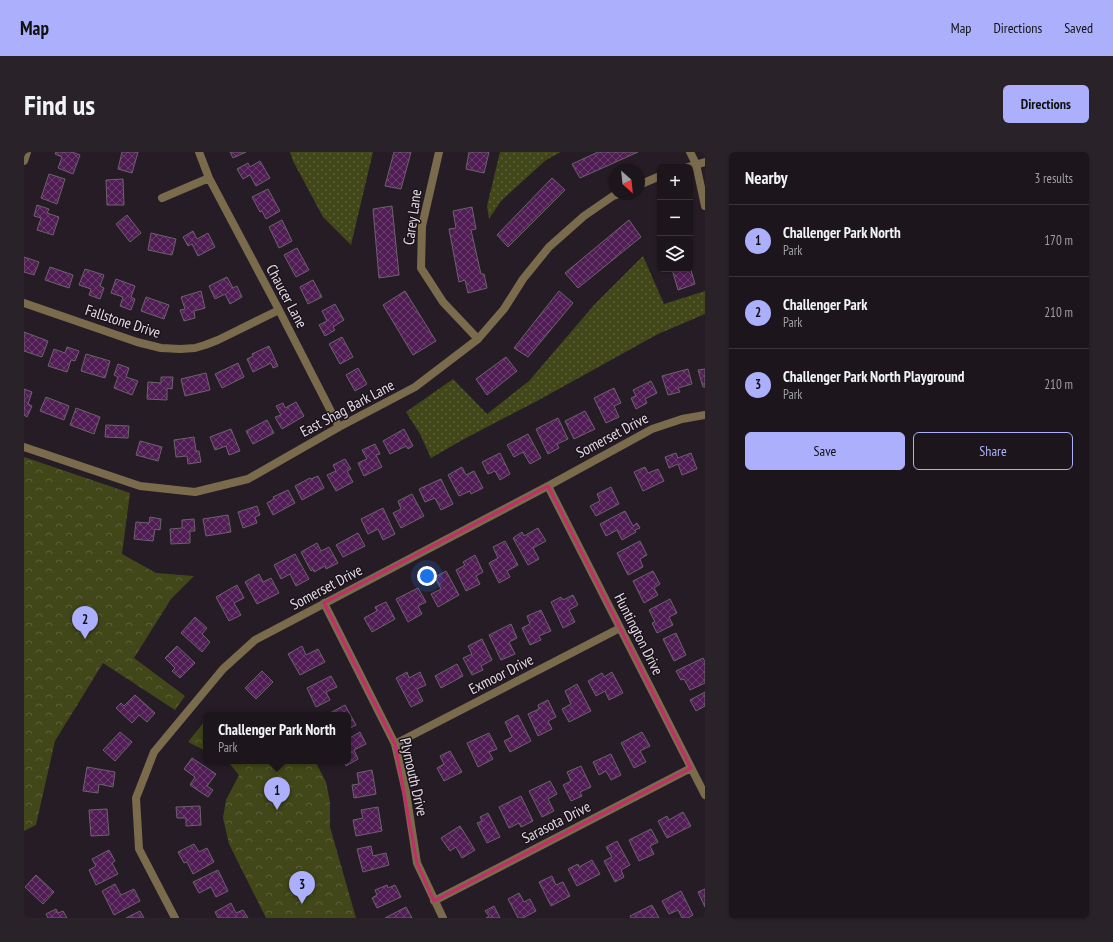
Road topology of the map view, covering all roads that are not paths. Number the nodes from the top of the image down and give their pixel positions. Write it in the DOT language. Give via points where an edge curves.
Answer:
graph roads {
  1 [pos="27,152"];
  2 [pos="199,152"];
  3 [pos="439,152"];
  4 [pos="690,152"];
  5 [pos="24,162"];
  6 [pos="705,162"];
  7 [pos="692,164"];
  8 [pos="693,166"];
  9 [pos="693,169"];
  10 [pos="657,177"];
  11 [pos="210,178"];
  12 [pos="645,182"];
  13 [pos="162,198"];
  14 [pos="609,199"];
  15 [pos="705,206"];
  16 [pos="24,303"];
  17 [pos="279,310"];
  18 [pos="478,339"];
  19 [pos="705,415"];
  20 [pos="339,427"];
  21 [pos="24,447"];
  22 [pos="548,486"];
  23 [pos="324,603"];
  24 [pos="620,628"];
  25 [pos="396,744"];
  26 [pos="691,768"];
  27 [pos="705,795"];
  28 [pos="434,901"];
  29 [pos="176,918"];
  30 [pos="443,918"];
  1 -- 5 [label="street"];
  2 -- 11 [label="street, Chaucer Lane"];
  3 -- 18 [label="street, Carey Lane" via="422,226 421,268 443,302"];
  4 -- 7 [label="street"];
  6 -- 8 [label="street"];
  9 -- 15 [label="street"];
  10 -- 12 [label="street"];
  11 -- 13 [label="street"];
  11 -- 17 [label="street, Chaucer Lane"];
  14 -- 18 [label="street, East Shag Bark Lane" via="548,247 504,309"];
  16 -- 17 [label="street, Fallstone Drive" via="137,342 167,349 205,345"];
  17 -- 20 [label="street, Chaucer Lane"];
  18 -- 20 [label="street, East Shag Bark Lane" via="415,387"];
  19 -- 22 [label="street, Somerset Drive" via="682,419 652,429"];
  20 -- 21 [label="street, East Shag Bark Lane" via="248,479 195,492 140,486"];
  22 -- 23 [label="street, Somerset Drive"];
  22 -- 24 [label="street, Huntington Drive"];
  23 -- 25 [label="street, Plymouth Drive"];
  23 -- 29 [label="street, Somerset Drive" via="255,640 239,654 222,669 154,752 136,798 139,848"];
  24 -- 25 [label="street, Exmoor Drive"];
  24 -- 26 [label="street, Huntington Drive"];
  25 -- 28 [label="street, Plymouth Drive" via="417,863"];
  26 -- 27 [label="street, Huntington Drive"];
  26 -- 28 [label="street, Sarasota Drive"];
  28 -- 30 [label="street, Plymouth Drive"];
}
